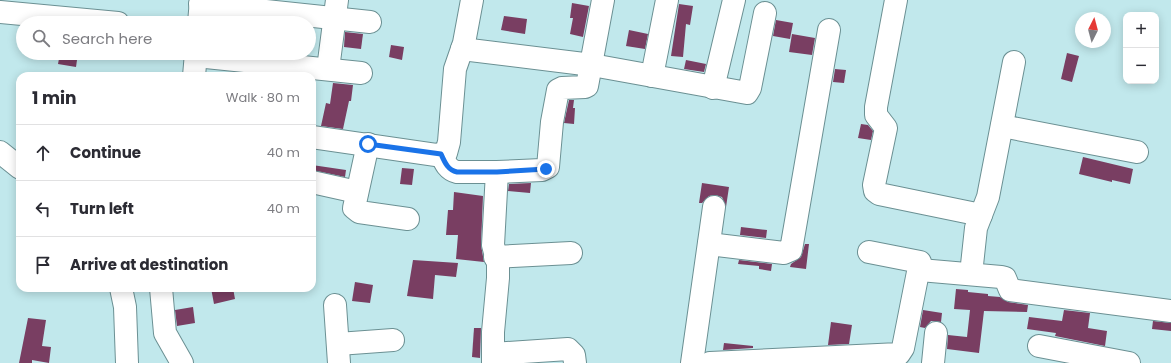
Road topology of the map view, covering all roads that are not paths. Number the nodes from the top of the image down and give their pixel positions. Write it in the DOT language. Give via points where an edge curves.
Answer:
graph roads {
  1 [pos="472,0"];
  2 [pos="603,0"];
  3 [pos="667,0"];
  4 [pos="734,0"];
  5 [pos="896,0"];
  6 [pos="200,9"];
  7 [pos="336,9"];
  8 [pos="0,12"];
  9 [pos="765,13"];
  10 [pos="43,16"];
  11 [pos="370,22"];
  12 [pos="829,30"];
  13 [pos="462,49"];
  14 [pos="195,62"];
  15 [pos="1014,62"];
  16 [pos="592,65"];
  17 [pos="328,70"];
  18 [pos="361,73"];
  19 [pos="652,76"];
  20 [pos="713,88"];
  21 [pos="1002,126"];
  22 [pos="316,138"];
  23 [pos="368,144"];
  24 [pos="0,152"];
  25 [pos="1137,152"];
  26 [pos="441,154"];
  27 [pos="16,165"];
  28 [pos="497,172"];
  29 [pos="316,183"];
  30 [pos="357,192"];
  31 [pos="714,207"];
  32 [pos="982,215"];
  33 [pos="408,219"];
  34 [pos="709,244"];
  35 [pos="869,252"];
  36 [pos="571,253"];
  37 [pos="495,257"];
  38 [pos="920,270"];
  39 [pos="971,274"];
  40 [pos="122,292"];
  41 [pos="158,292"];
  42 [pos="335,304"];
  43 [pos="1171,311"];
  44 [pos="936,333"];
  45 [pos="393,340"];
  46 [pos="1039,346"];
  47 [pos="339,353"];
  48 [pos="493,358"];
  49 [pos="861,359"];
  50 [pos="737,362"];
  51 [pos="127,363"];
  52 [pos="182,363"];
  53 [pos="575,363"];
  54 [pos="692,363"];
  55 [pos="710,363"];
  56 [pos="933,363"];
  57 [pos="1129,363"];
  1 -- 13 [label="street"];
  2 -- 16 [label="street"];
  3 -- 19 [label="street"];
  4 -- 20 [label="street"];
  5 -- 32 [label="street" via="876,107 876,115 886,128 874,185 875,191 879,194"];
  6 -- 7 [label="street"];
  7 -- 11 [label="street"];
  7 -- 17 [label="street"];
  8 -- 10 [label="street"];
  9 -- 20 [label="street" via="749,92 745,94"];
  12 -- 34 [label="street" via="790,250 784,252"];
  13 -- 16 [label="street"];
  13 -- 26 [label="street" via="455,69 449,142 446,153"];
  14 -- 17 [label="street"];
  15 -- 21 [label="street"];
  16 -- 19 [label="street"];
  16 -- 28 [label="street" via="585,87 558,90 548,167 542,170"];
  17 -- 18 [label="street"];
  19 -- 20 [label="street"];
  21 -- 25 [label="street"];
  21 -- 32 [label="street"];
  22 -- 23 [label="street"];
  23 -- 26 [label="street"];
  23 -- 30 [label="street"];
  24 -- 27 [label="street"];
  26 -- 28 [label="street" via="452,171"];
  28 -- 37 [label="street" via="493,245"];
  29 -- 30 [label="street"];
  30 -- 33 [label="street" via="354,205 356,210"];
  31 -- 34 [label="street"];
  32 -- 39 [label="street" via="975,233"];
  34 -- 54 [label="street"];
  35 -- 38 [label="street" via="919,260"];
  36 -- 37 [label="street"];
  37 -- 48 [label="street" via="498,264"];
  38 -- 39 [label="street"];
  38 -- 49 [label="street" via="902,352 897,355"];
  39 -- 43 [label="street" via="1004,277 1010,290"];
  40 -- 51 [label="street" via="125,307"];
  41 -- 52 [label="street" via="165,333"];
  42 -- 47 [label="street"];
  44 -- 56 [label="street"];
  45 -- 47 [label="street"];
  46 -- 57 [label="street"];
  48 -- 53 [label="street" via="568,349 574,355"];
  49 -- 50 [label="street"];
  50 -- 55 [label="street"];
}
